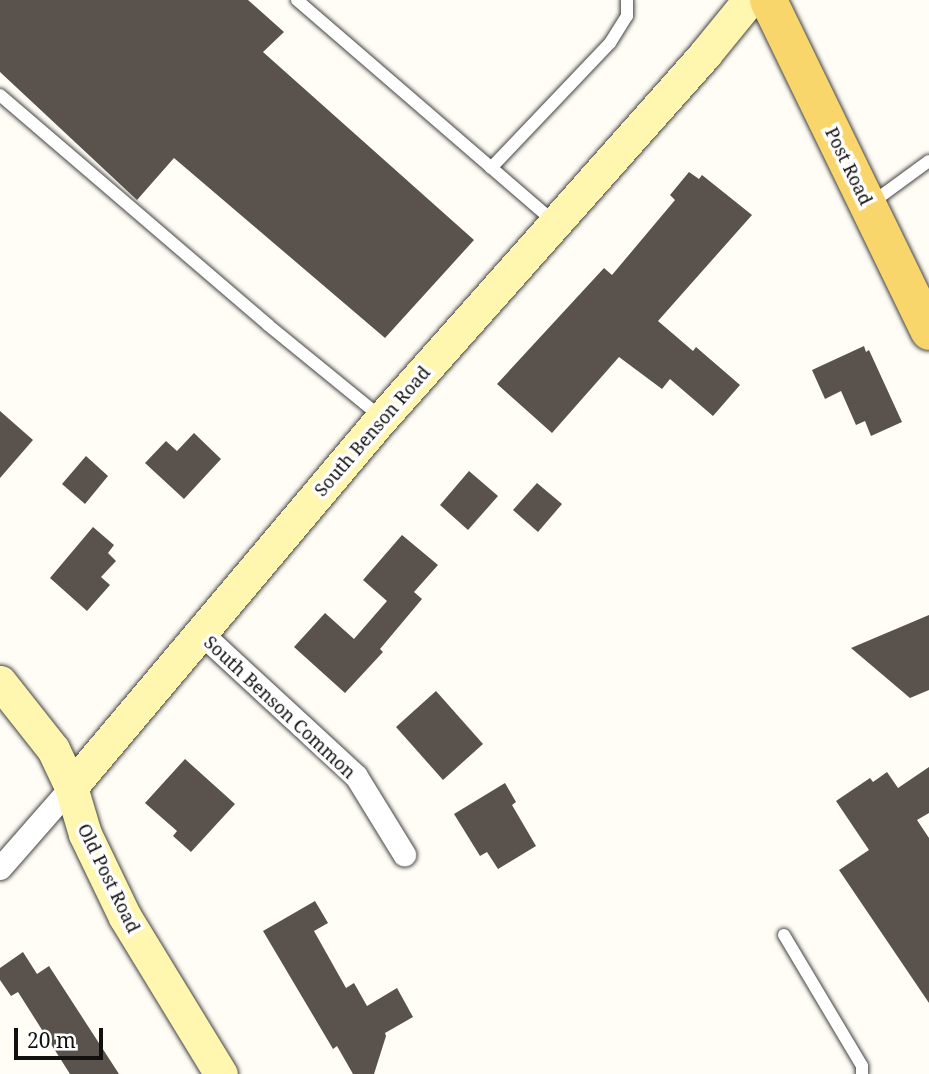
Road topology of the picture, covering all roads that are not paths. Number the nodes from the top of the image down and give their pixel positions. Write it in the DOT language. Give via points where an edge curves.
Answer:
graph roads {
  1 [pos="297,0"];
  2 [pos="626,0"];
  3 [pos="749,0"];
  4 [pos="768,0"];
  5 [pos="0,95"];
  6 [pos="929,161"];
  7 [pos="491,168"];
  8 [pos="868,205"];
  9 [pos="555,222"];
  10 [pos="929,331"];
  11 [pos="382,418"];
  12 [pos="200,632"];
  13 [pos="0,682"];
  14 [pos="71,787"];
  15 [pos="404,854"];
  16 [pos="0,868"];
  17 [pos="784,935"];
  18 [pos="221,1074"];
  19 [pos="862,1074"];
  1 -- 7 [label="lane"];
  2 -- 7 [label="lane" via="627,16 610,43"];
  3 -- 9 [label="street, South Benson Road"];
  4 -- 8 [label="main road, Post Road"];
  5 -- 11 [label="lane"];
  6 -- 8 [label="lane"];
  7 -- 9 [label="lane"];
  8 -- 10 [label="main road, Post Road"];
  9 -- 11 [label="street, South Benson Road"];
  11 -- 12 [label="street, South Benson Road"];
  12 -- 14 [label="street, South Benson Road"];
  12 -- 15 [label="street, South Benson Common" via="356,776"];
  13 -- 14 [label="street, Old Post Road" via="52,749"];
  14 -- 16 [label="street, South Benson Road"];
  14 -- 18 [label="street, Old Post Road" via="85,834 125,917"];
  17 -- 19 [label="lane" via="862,1066"];
}
